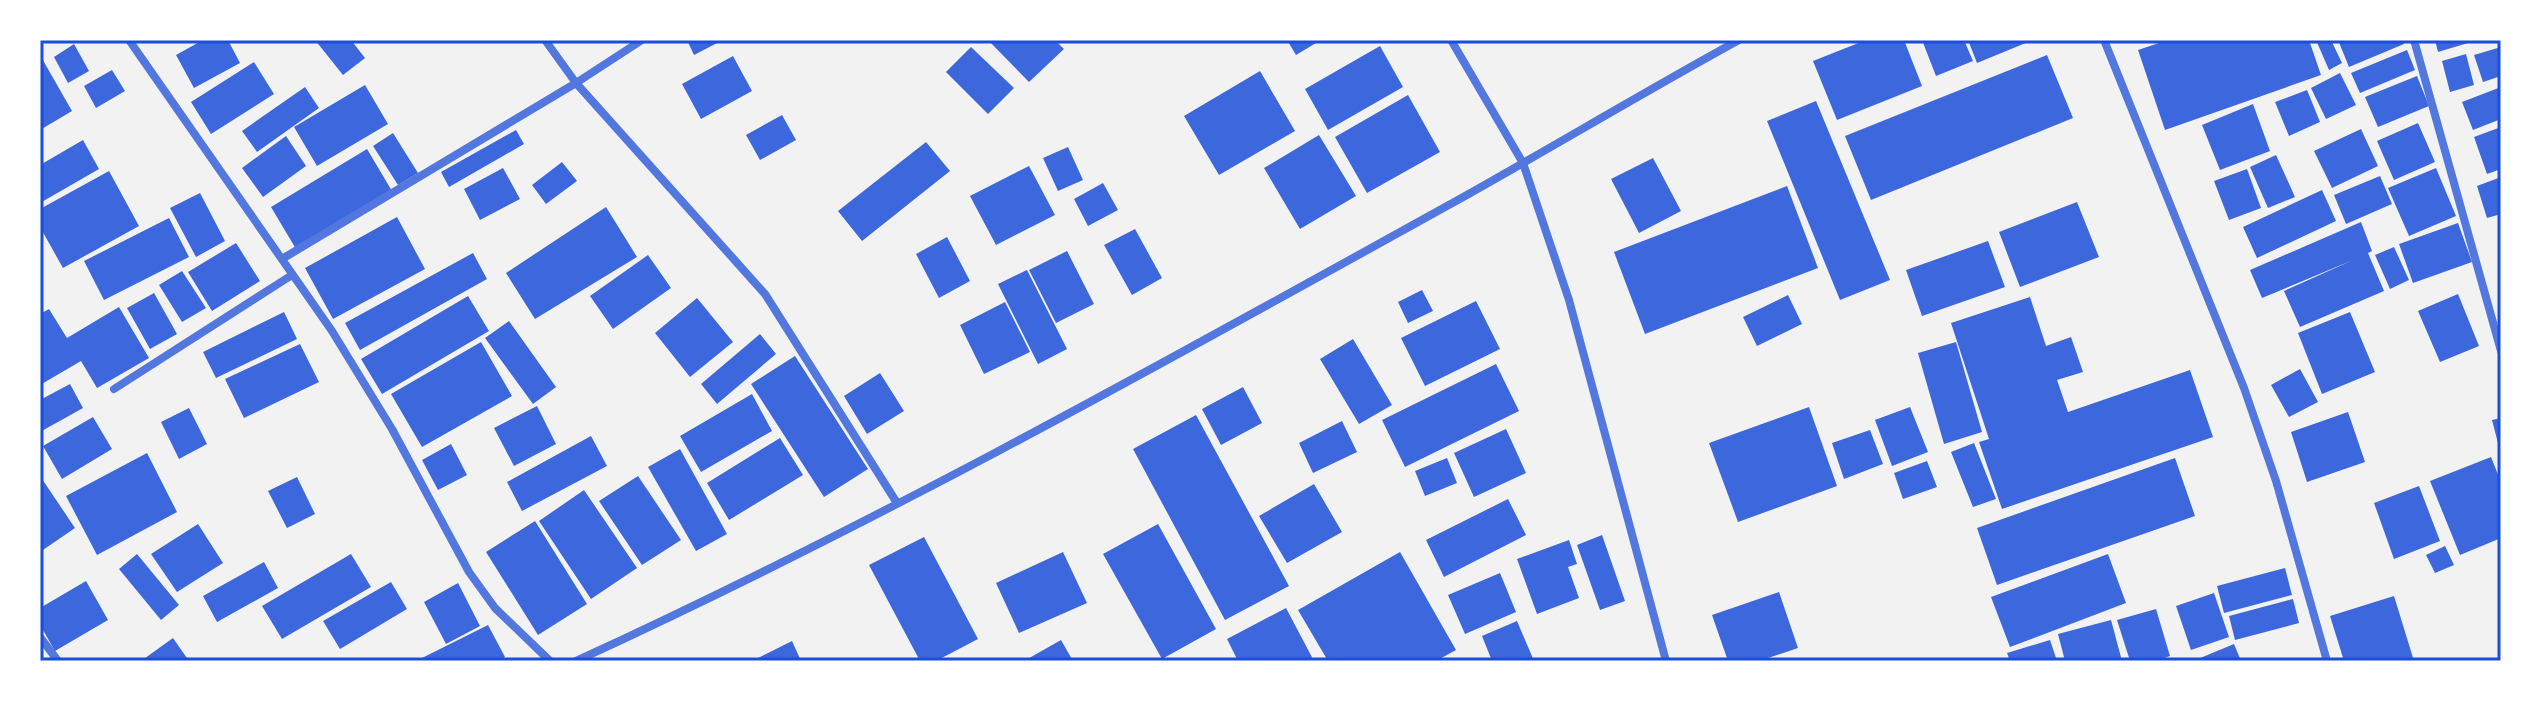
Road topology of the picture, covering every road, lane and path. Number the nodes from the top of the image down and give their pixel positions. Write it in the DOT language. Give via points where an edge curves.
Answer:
graph roads {
  1 [pos="129,40"];
  2 [pos="545,40"];
  3 [pos="642,40"];
  4 [pos="1451,40"];
  5 [pos="1739,40"];
  6 [pos="2104,40"];
  7 [pos="2414,40"];
  8 [pos="576,83"];
  9 [pos="1523,163"];
  10 [pos="282,259"];
  11 [pos="292,275"];
  12 [pos="2501,351"];
  13 [pos="114,389"];
  14 [pos="897,503"];
  15 [pos="40,637"];
  16 [pos="58,661"];
  17 [pos="550,661"];
  18 [pos="576,661"];
  19 [pos="1666,661"];
  20 [pos="2327,661"];
  1 -- 10 [label="street"];
  2 -- 8 [label="street"];
  3 -- 8 [label="street"];
  4 -- 9 [label="street"];
  5 -- 9 [label="street"];
  6 -- 20 [label="street" via="2244,388"];
  7 -- 12 [label="street"];
  8 -- 10 [label="street"];
  8 -- 14 [label="street" via="765,294"];
  9 -- 14 [label="street"];
  9 -- 19 [label="street" via="1569,300"];
  10 -- 11 [label="street"];
  11 -- 13 [label="street"];
  11 -- 17 [label="street" via="392,429 469,572 495,608"];
  14 -- 18 [label="street" via="744,583"];
  15 -- 16 [label="street"];
}
